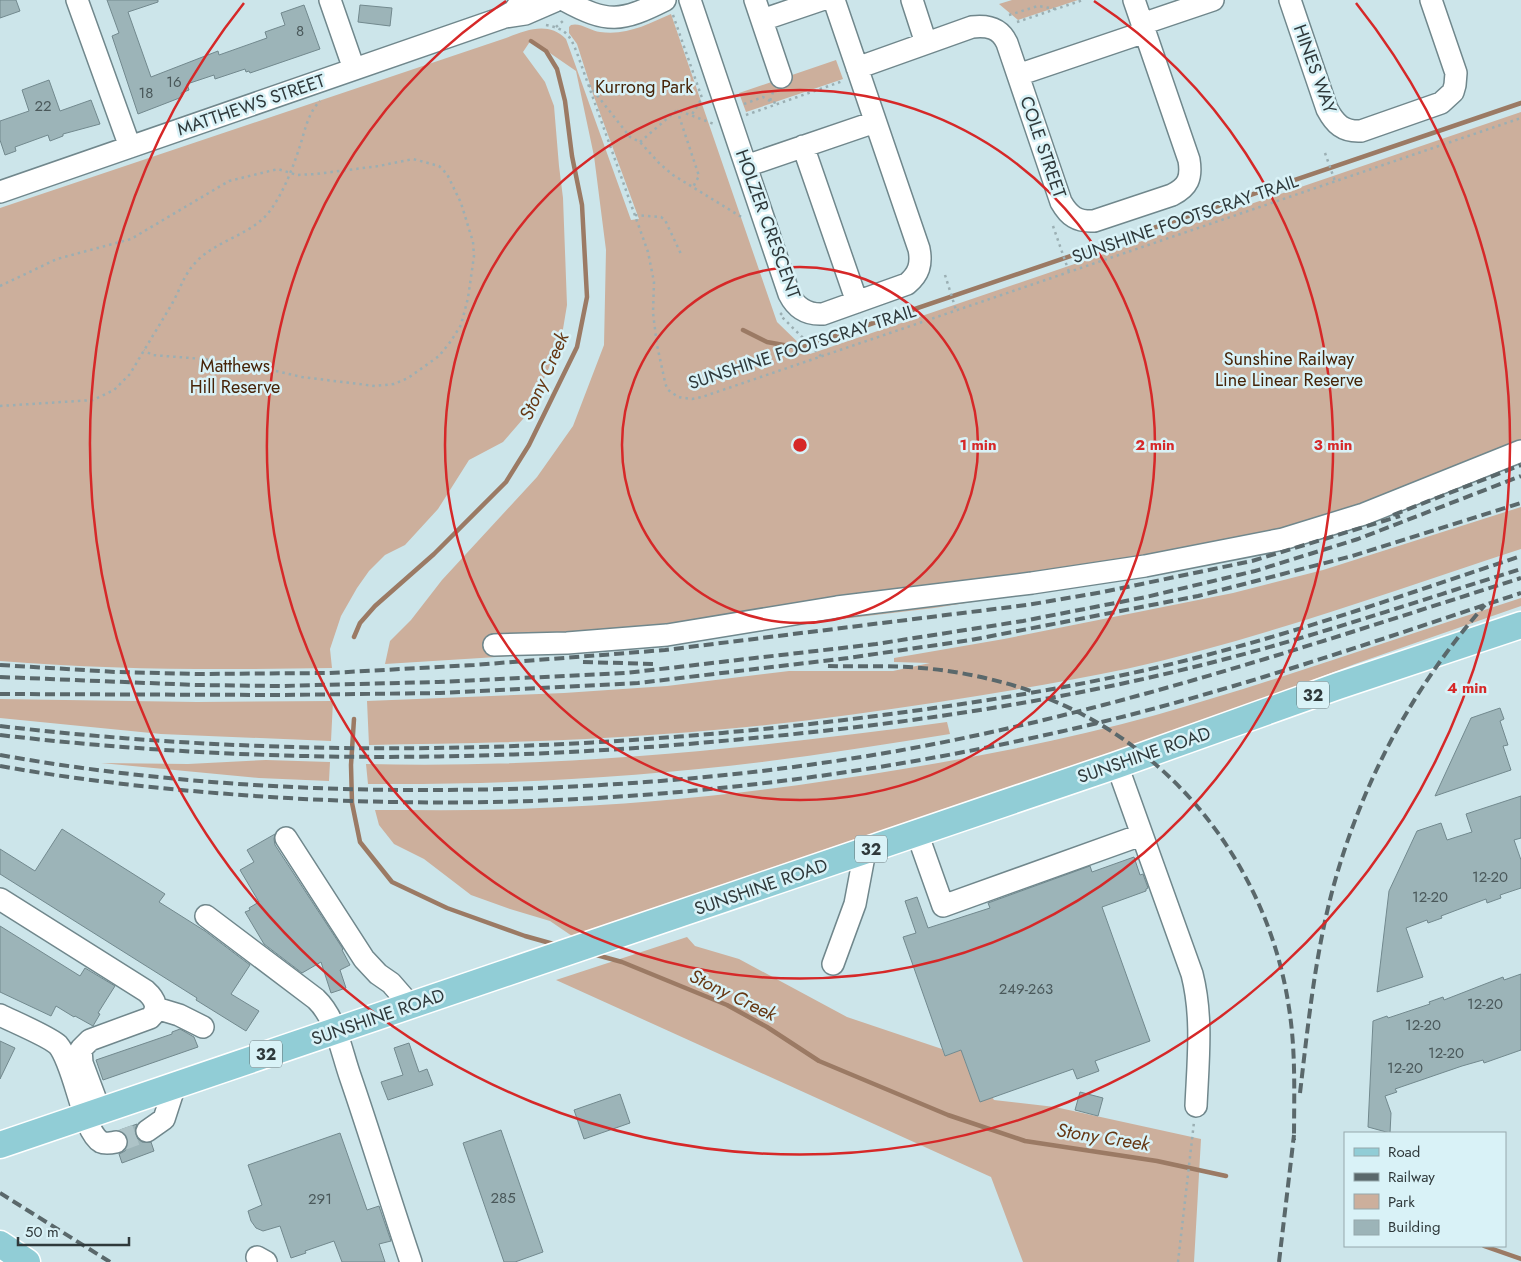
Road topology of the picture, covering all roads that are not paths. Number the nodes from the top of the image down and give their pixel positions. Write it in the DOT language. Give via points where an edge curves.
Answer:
graph roads {
  1 [pos="77,0"];
  2 [pos="330,0"];
  3 [pos="522,0"];
  4 [pos="557,0"];
  5 [pos="595,0"];
  6 [pos="636,0"];
  7 [pos="755,0"];
  8 [pos="821,0"];
  9 [pos="834,0"];
  10 [pos="912,0"];
  11 [pos="1134,0"];
  12 [pos="1213,0"];
  13 [pos="1290,0"];
  14 [pos="1431,0"];
  15 [pos="675,3"];
  16 [pos="502,18"];
  17 [pos="762,20"];
  18 [pos="1144,28"];
  19 [pos="926,43"];
  20 [pos="354,69"];
  21 [pos="851,74"];
  22 [pos="1018,75"];
  23 [pos="781,77"];
  24 [pos="875,122"];
  25 [pos="803,146"];
  26 [pos="130,147"];
  27 [pos="746,166"];
  28 [pos="0,192"];
  29 [pos="857,302"];
  30 [pos="1521,451"];
  31 [pos="1517,629"];
  32 [pos="494,645"];
  33 [pos="1116,765"];
  34 [pos="917,833"];
  35 [pos="1141,835"];
  36 [pos="286,838"];
  37 [pos="865,851"];
  38 [pos="0,899"];
  39 [pos="206,916"];
  40 [pos="833,964"];
  41 [pos="411,1006"];
  42 [pos="156,1008"];
  43 [pos="0,1015"];
  44 [pos="203,1027"];
  45 [pos="335,1031"];
  46 [pos="175,1086"];
  47 [pos="1196,1106"];
  48 [pos="93,1113"];
  49 [pos="147,1131"];
  50 [pos="116,1142"];
  51 [pos="0,1145"];
  52 [pos="0,1244"];
  53 [pos="27,1262"];
  54 [pos="411,1262"];
  1 -- 26 [label="street"];
  2 -- 20 [label="street"];
  3 -- 16 [label="street, MATTHEWS STREET" via="514,11"];
  4 -- 15 [label="street" via="591,14 616,18"];
  4 -- 16 [label="street, MATTHEWS STREET" via="525,14"];
  5 -- 6 [label="street" via="614,4"];
  7 -- 17 [label="street"];
  8 -- 17 [label="street"];
  9 -- 21 [label="street, HOLZER CRESCENT"];
  10 -- 19 [label="street"];
  11 -- 18 [label="street, COLE STREET"];
  12 -- 18 [label="street"];
  13 -- 14 [label="street, HINES WAY" via="1327,109 1339,127 1353,131 1441,103 1453,92 1456,73"];
  15 -- 27 [label="street, HOLZER CRESCENT"];
  16 -- 20 [label="street, MATTHEWS STREET"];
  17 -- 23 [label="street"];
  18 -- 22 [label="street"];
  18 -- 22 [label="street, COLE STREET" via="1190,166 1186,185 1172,195 1094,221 1084,222 1071,216 1061,202"];
  19 -- 21 [label="street, COLE STREET"];
  19 -- 22 [label="street, COLE STREET" via="972,27 990,27 1004,37"];
  20 -- 26 [label="street, MATTHEWS STREET"];
  21 -- 24 [label="street, HOLZER CRESCENT"];
  24 -- 25 [label="street"];
  24 -- 29 [label="street, HOLZER CRESCENT" via="919,249 920,265 907,284"];
  25 -- 27 [label="street"];
  25 -- 29 [label="street"];
  26 -- 28 [label="street, MATTHEWS STREET"];
  27 -- 29 [label="street, HOLZER CRESCENT" via="794,303 804,311 823,314"];
  30 -- 32 [label="street" via="1364,514 1283,539 1145,566 984,590 837,607 667,635"];
  31 -- 33 [label="main road, SUNSHINE ROAD / 32" via="1338,686"];
  33 -- 34 [label="main road, SUNSHINE ROAD / 32"];
  33 -- 35 [label="street"];
  34 -- 35 [label="street" via="943,906"];
  34 -- 37 [label="main road, SUNSHINE ROAD / 32"];
  35 -- 47 [label="street" via="1198,996"];
  36 -- 41 [label="street" via="364,959"];
  37 -- 40 [label="street" via="855,904"];
  37 -- 41 [label="main road, SUNSHINE ROAD / 32"];
  38 -- 42 [label="street" via="146,991 152,996"];
  39 -- 45 [label="street" via="316,999 325,1008"];
  41 -- 45 [label="main road, SUNSHINE ROAD / 32"];
  42 -- 44 [label="street"];
  42 -- 48 [label="street" via="150,1018 90,1040 81,1049"];
  43 -- 48 [label="street" via="57,1044"];
  45 -- 46 [label="main road, SUNSHINE ROAD / 32"];
  45 -- 54 [label="street"];
  46 -- 48 [label="main road, SUNSHINE ROAD / 32"];
  46 -- 49 [label="street" via="164,1119"];
  48 -- 50 [label="street" via="94,1135 104,1143"];
  48 -- 51 [label="main road, SUNSHINE ROAD / 32"];
  52 -- 53 [label="main road"];
}
